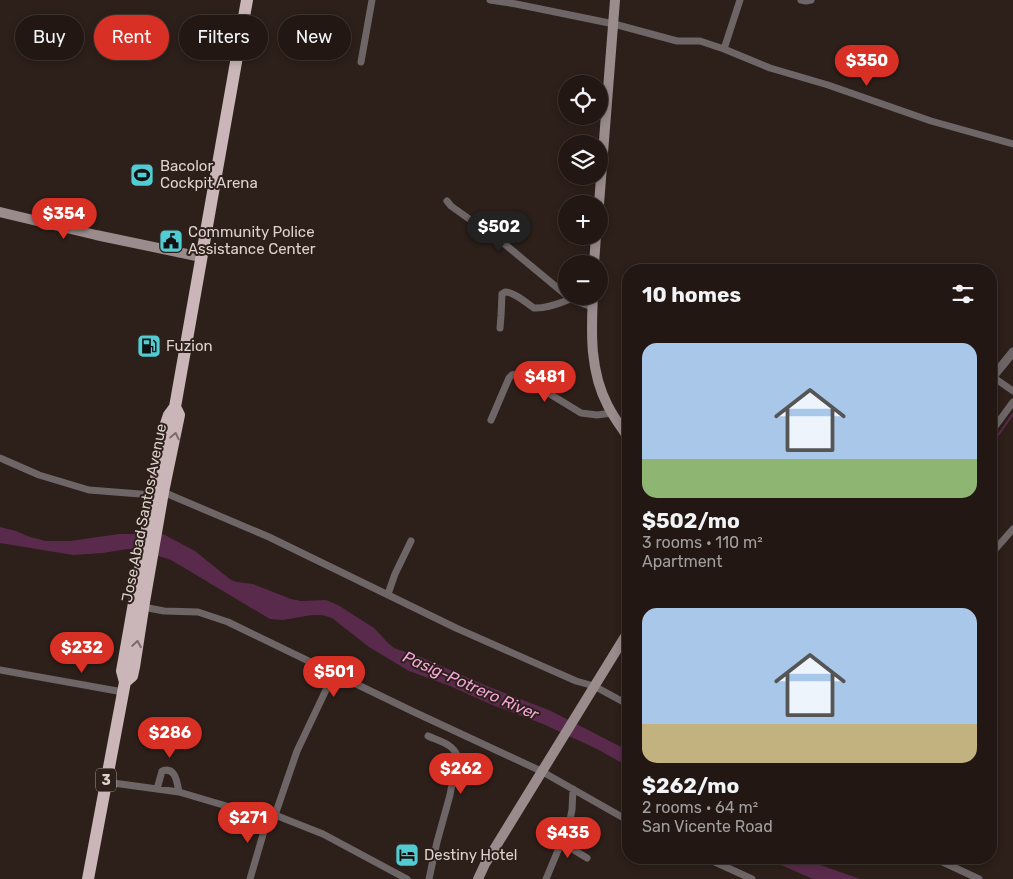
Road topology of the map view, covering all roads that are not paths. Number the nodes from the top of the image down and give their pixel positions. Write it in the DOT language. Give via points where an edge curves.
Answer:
graph roads {
  1 [pos="247,0"];
  2 [pos="372,0"];
  3 [pos="490,0"];
  4 [pos="615,0"];
  5 [pos="740,0"];
  6 [pos="800,0"];
  7 [pos="811,0"];
  8 [pos="498,1"];
  9 [pos="614,24"];
  10 [pos="724,49"];
  11 [pos="361,62"];
  12 [pos="1013,144"];
  13 [pos="600,195"];
  14 [pos="447,201"];
  15 [pos="0,212"];
  16 [pos="201,257"];
  17 [pos="558,289"];
  18 [pos="558,302"];
  19 [pos="585,305"];
  20 [pos="592,305"];
  21 [pos="592,308"];
  22 [pos="500,328"];
  23 [pos="1013,352"];
  24 [pos="997,372"];
  25 [pos="997,381"];
  26 [pos="1013,391"];
  27 [pos="1013,402"];
  28 [pos="612,413"];
  29 [pos="491,420"];
  30 [pos="997,424"];
  31 [pos="622,428"];
  32 [pos="0,458"];
  33 [pos="158,497"];
  34 [pos="1013,529"];
  35 [pos="411,541"];
  36 [pos="997,547"];
  37 [pos="388,594"];
  38 [pos="140,603"];
  39 [pos="622,641"];
  40 [pos="0,670"];
  41 [pos="334,673"];
  42 [pos="124,687"];
  43 [pos="593,688"];
  44 [pos="622,702"];
  45 [pos="428,736"];
  46 [pos="542,770"];
  47 [pos="106,782"];
  48 [pos="157,788"];
  49 [pos="574,789"];
  50 [pos="179,792"];
  51 [pos="272,815"];
  52 [pos="622,817"];
  53 [pos="561,842"];
  54 [pos="588,858"];
  55 [pos="719,864"];
  56 [pos="947,864"];
  57 [pos="88,879"];
  58 [pos="250,879"];
  59 [pos="407,879"];
  60 [pos="429,879"];
  61 [pos="478,879"];
  62 [pos="546,879"];
  63 [pos="752,879"];
  64 [pos="979,879"];
  1 -- 16 [label="highway, Jose Abad Santos Avenue / 3"];
  2 -- 11 [label="street"];
  3 -- 8 [label="street"];
  4 -- 9 [label="main road"];
  5 -- 10 [label="street"];
  6 -- 7 [label="street"];
  8 -- 9 [label="street"];
  9 -- 10 [label="street"];
  9 -- 13 [label="main road"];
  10 -- 12 [label="street" via="770,68 931,121"];
  14 -- 17 [label="street"];
  15 -- 16 [label="main road"];
  16 -- 33 [label="highway, Jose Abad Santos Avenue / 3" via="175,407 165,427"];
  18 -- 22 [label="street" via="549,307 534,308 505,292 502,294"];
  19 -- 21 [label="street"];
  20 -- 21 [label="main road"];
  21 -- 28 [label="main road" via="595,370"];
  23 -- 24 [label="street"];
  25 -- 26 [label="street"];
  27 -- 30 [label="street"];
  28 -- 29 [label="street" via="581,413 517,374 509,378"];
  28 -- 31 [label="main road"];
  32 -- 33 [label="street" via="89,490"];
  33 -- 37 [label="street" via="268,537"];
  33 -- 38 [label="highway, Jose Abad Santos Avenue / 3"];
  34 -- 36 [label="street"];
  35 -- 37 [label="street"];
  37 -- 43 [label="street" via="456,628"];
  38 -- 41 [label="street" via="164,611 207,614"];
  38 -- 42 [label="highway, Jose Abad Santos Avenue / 3" via="132,676"];
  39 -- 43 [label="main road"];
  40 -- 42 [label="street" via="110,691"];
  41 -- 46 [label="street"];
  41 -- 51 [label="street" via="297,751"];
  42 -- 47 [label="highway, Jose Abad Santos Avenue / 3"];
  43 -- 44 [label="street"];
  43 -- 46 [label="main road"];
  45 -- 60 [label="street" via="452,747 458,756"];
  46 -- 49 [label="street"];
  46 -- 61 [label="main road"];
  47 -- 48 [label="street"];
  47 -- 57 [label="highway, Jose Abad Santos Avenue / 3"];
  48 -- 50 [label="street"];
  48 -- 50 [label="street" via="165,769 173,773"];
  49 -- 52 [label="street"];
  49 -- 53 [label="street" via="569,824"];
  50 -- 51 [label="street" via="240,810"];
  51 -- 58 [label="street"];
  51 -- 59 [label="street" via="322,834"];
  53 -- 54 [label="street"];
  53 -- 62 [label="street"];
  55 -- 63 [label="street"];
  56 -- 64 [label="street"];
}
